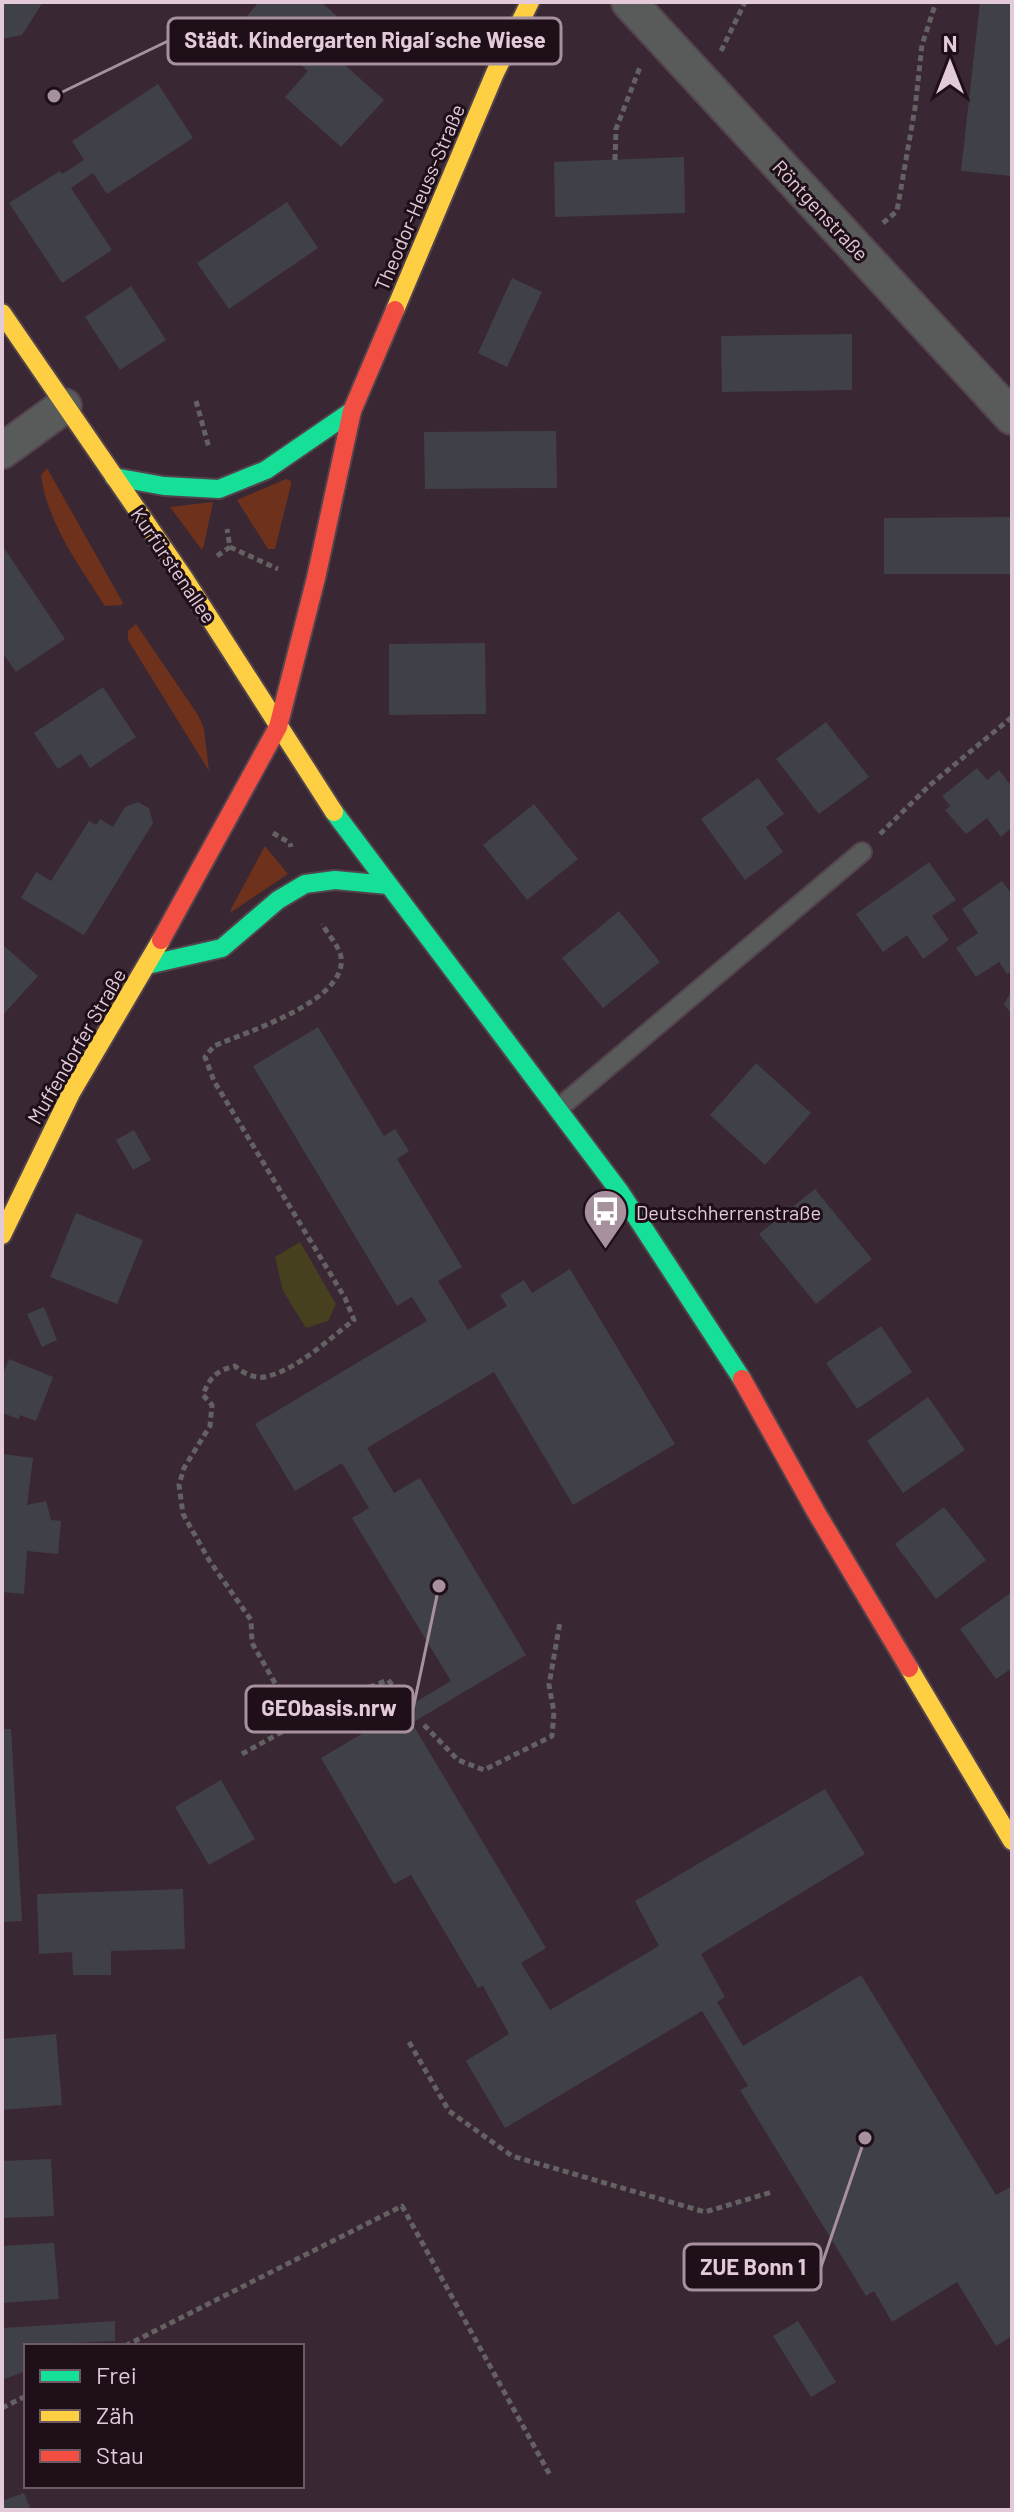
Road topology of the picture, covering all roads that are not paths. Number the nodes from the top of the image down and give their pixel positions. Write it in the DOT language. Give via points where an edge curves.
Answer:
graph roads {
  1 [pos="530,2"];
  2 [pos="629,2"];
  3 [pos="2,313"];
  4 [pos="64,406"];
  5 [pos="352,411"];
  6 [pos="1012,417"];
  7 [pos="2,451"];
  8 [pos="114,477"];
  9 [pos="278,727"];
  10 [pos="862,852"];
  11 [pos="388,885"];
  12 [pos="147,965"];
  13 [pos="559,1108"];
  14 [pos="2,1235"];
  15 [pos="1012,1841"];
  1 -- 5 [label="street, Theodor-Heuss-Straße"];
  2 -- 6 [label="street, Röntgenstraße"];
  3 -- 4 [label="street, Kurfürstenallee"];
  4 -- 7 [label="street"];
  4 -- 8 [label="street, Kurfürstenallee"];
  5 -- 8 [label="street" via="266,470 219,489"];
  5 -- 9 [label="street, Theodor-Heuss-Straße"];
  8 -- 9 [label="street, Kurfürstenallee"];
  9 -- 11 [label="street"];
  9 -- 12 [label="street, Muffendorfer Straße"];
  10 -- 13 [label="lane"];
  11 -- 12 [label="street, Muffendorfer Straße" via="335,880 305,884 222,948"];
  11 -- 13 [label="street"];
  12 -- 14 [label="street, Muffendorfer Straße" via="71,1093"];
  13 -- 15 [label="street" via="735,1366"];
}
